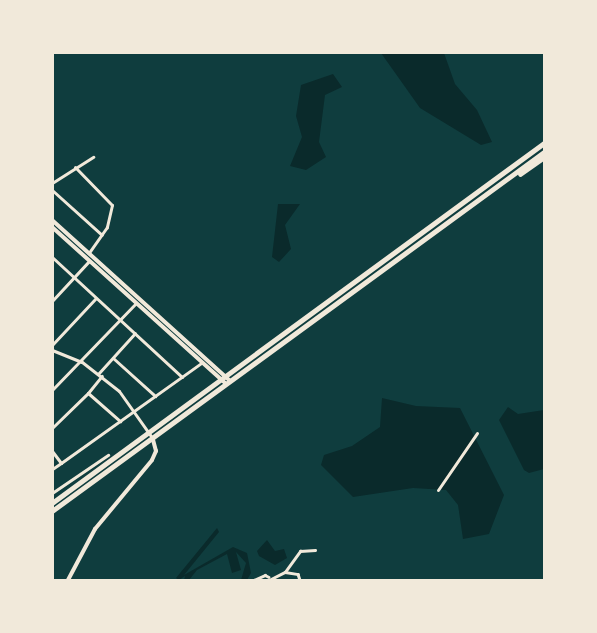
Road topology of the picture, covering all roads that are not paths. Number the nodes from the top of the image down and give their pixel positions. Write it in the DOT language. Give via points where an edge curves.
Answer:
graph roads {
  1 [pos="544,142"];
  2 [pos="544,152"];
  3 [pos="93,157"];
  4 [pos="544,158"];
  5 [pos="75,167"];
  6 [pos="52,183"];
  7 [pos="52,190"];
  8 [pos="456,217"];
  9 [pos="52,220"];
  10 [pos="53,229"];
  11 [pos="103,235"];
  12 [pos="88,253"];
  13 [pos="53,257"];
  14 [pos="90,261"];
  15 [pos="75,277"];
  16 [pos="96,298"];
  17 [pos="52,301"];
  18 [pos="136,303"];
  19 [pos="152,314"];
  20 [pos="121,319"];
  21 [pos="135,333"];
  22 [pos="52,346"];
  23 [pos="55,351"];
  24 [pos="52,358"];
  25 [pos="113,358"];
  26 [pos="82,362"];
  27 [pos="201,363"];
  28 [pos="100,375"];
  29 [pos="182,377"];
  30 [pos="221,377"];
  31 [pos="227,382"];
  32 [pos="52,390"];
  33 [pos="88,393"];
  34 [pos="155,396"];
  35 [pos="136,410"];
  36 [pos="120,421"];
  37 [pos="52,428"];
  38 [pos="150,431"];
  39 [pos="477,433"];
  40 [pos="153,440"];
  41 [pos="52,451"];
  42 [pos="108,455"];
  43 [pos="61,463"];
  44 [pos="52,468"];
  45 [pos="438,490"];
  46 [pos="52,493"];
  47 [pos="52,502"];
  48 [pos="52,511"];
  49 [pos="315,550"];
  50 [pos="285,572"];
  51 [pos="270,579"];
  52 [pos="68,580"];
  53 [pos="254,580"];
  54 [pos="300,580"];
  1 -- 30 [label="main road"];
  2 -- 8 [label="main road"];
  3 -- 5 [label="street"];
  4 -- 8 [label="main road"];
  5 -- 6 [label="street"];
  5 -- 11 [label="street" via="110,199 112,215"];
  7 -- 11 [label="street"];
  8 -- 31 [label="main road"];
  9 -- 12 [label="street"];
  10 -- 14 [label="street"];
  11 -- 12 [label="street"];
  12 -- 19 [label="street"];
  13 -- 15 [label="street"];
  14 -- 15 [label="street"];
  14 -- 18 [label="street"];
  15 -- 16 [label="street"];
  15 -- 17 [label="street"];
  16 -- 20 [label="street"];
  16 -- 22 [label="street"];
  18 -- 19 [label="street"];
  18 -- 20 [label="street"];
  19 -- 27 [label="street"];
  19 -- 30 [label="street"];
  20 -- 21 [label="street"];
  20 -- 26 [label="street"];
  21 -- 25 [label="street"];
  21 -- 29 [label="street"];
  23 -- 24 [label="street"];
  23 -- 26 [label="street"];
  25 -- 28 [label="street"];
  25 -- 34 [label="street"];
  26 -- 28 [label="street"];
  26 -- 32 [label="street"];
  27 -- 29 [label="street"];
  27 -- 30 [label="street"];
  28 -- 33 [label="street"];
  28 -- 35 [label="street"];
  29 -- 34 [label="street"];
  30 -- 31 [label="street"];
  30 -- 38 [label="main road"];
  31 -- 40 [label="main road"];
  33 -- 36 [label="street"];
  33 -- 37 [label="street"];
  34 -- 35 [label="street"];
  35 -- 36 [label="street"];
  35 -- 38 [label="street"];
  36 -- 43 [label="street"];
  38 -- 40 [label="street"];
  38 -- 47 [label="main road"];
  39 -- 45 [label="street"];
  40 -- 48 [label="main road"];
  40 -- 52 [label="street" via="156,451 152,460 95,529"];
  41 -- 43 [label="street"];
  42 -- 46 [label="street"];
  43 -- 44 [label="street"];
  49 -- 50 [label="street" via="294,554"];
  50 -- 51 [label="street"];
  50 -- 54 [label="street" via="298,574"];
  51 -- 53 [label="street" via="265,575"];
}
